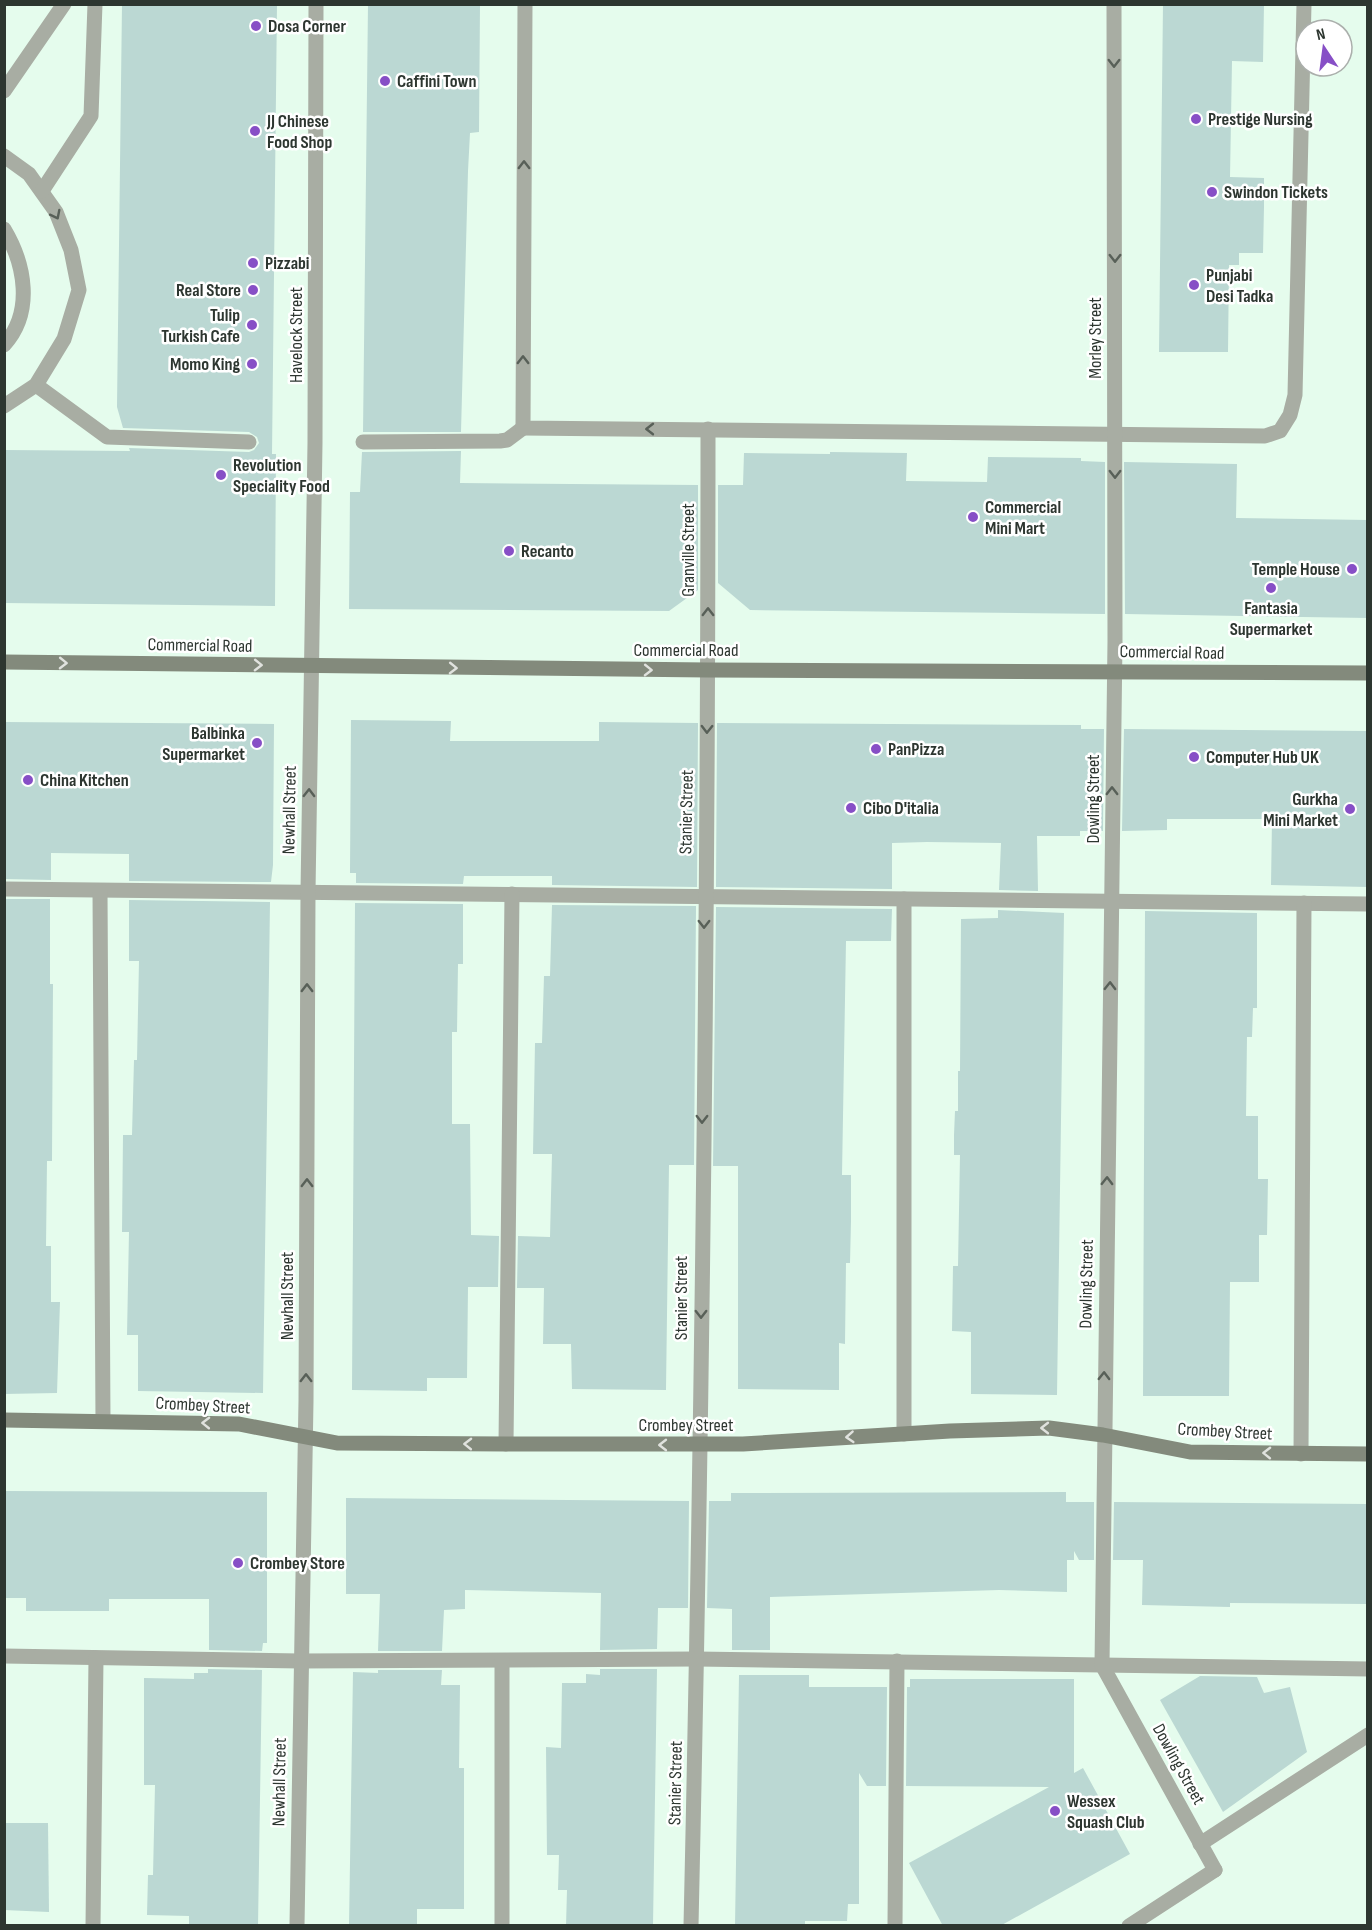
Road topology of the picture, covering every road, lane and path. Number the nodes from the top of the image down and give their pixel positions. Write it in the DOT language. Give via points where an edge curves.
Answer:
graph roads {
  1 [pos="64,4"];
  2 [pos="95,4"];
  3 [pos="316,4"];
  4 [pos="525,4"];
  5 [pos="1114,4"];
  6 [pos="1304,4"];
  7 [pos="4,92"];
  8 [pos="4,156"];
  9 [pos="42,191"];
  10 [pos="4,230"];
  11 [pos="4,345"];
  12 [pos="36,385"];
  13 [pos="4,406"];
  14 [pos="523,428"];
  15 [pos="708,429"];
  16 [pos="1115,436"];
  17 [pos="249,442"];
  18 [pos="363,442"];
  19 [pos="4,662"];
  20 [pos="311,666"];
  21 [pos="708,670"];
  22 [pos="1114,670"];
  23 [pos="1368,673"];
  24 [pos="4,889"];
  25 [pos="100,891"];
  26 [pos="308,892"];
  27 [pos="512,894"];
  28 [pos="704,896"];
  29 [pos="904,899"];
  30 [pos="1112,901"];
  31 [pos="1304,903"];
  32 [pos="1368,904"];
  33 [pos="4,1420"];
  34 [pos="103,1421"];
  35 [pos="904,1434"];
  36 [pos="1103,1434"];
  37 [pos="305,1437"];
  38 [pos="506,1444"];
  39 [pos="700,1445"];
  40 [pos="1300,1454"];
  41 [pos="1368,1454"];
  42 [pos="4,1656"];
  43 [pos="96,1658"];
  44 [pos="697,1659"];
  45 [pos="300,1661"];
  46 [pos="502,1661"];
  47 [pos="897,1661"];
  48 [pos="1102,1665"];
  49 [pos="1368,1669"];
  50 [pos="1368,1735"];
  51 [pos="1200,1844"];
  52 [pos="93,1926"];
  53 [pos="297,1926"];
  54 [pos="502,1926"];
  55 [pos="691,1926"];
  56 [pos="895,1926"];
  57 [pos="1129,1926"];
  1 -- 7 [label="street"];
  2 -- 9 [label="street" via="91,116"];
  3 -- 20 [label="street, Havelock Street"];
  14 -- 4 [label="street, one-way"];
  5 -- 16 [label="street, Morley Street, one-way"];
  6 -- 16 [label="street" via="1296,363 1290,415 1281,431 1265,436"];
  8 -- 9 [label="street" via="29,174"];
  9 -- 12 [label="street, one-way" via="56,212 71,250 80,290 64,339"];
  10 -- 11 [label="street" via="21,265 24,289 21,314"];
  12 -- 13 [label="street"];
  12 -- 17 [label="street" via="107,438"];
  15 -- 14 [label="street, one-way"];
  14 -- 18 [label="street" via="500,441"];
  15 -- 16 [label="street"];
  21 -- 15 [label="street, Granville Street, one-way"];
  16 -- 22 [label="street, Morley Street, one-way"];
  19 -- 20 [label="street, Commercial Road, one-way"];
  20 -- 21 [label="street, Commercial Road, one-way"];
  26 -- 20 [label="street, Newhall Street, one-way"];
  21 -- 22 [label="street, Commercial Road"];
  21 -- 28 [label="street, Stanier Street, one-way"];
  22 -- 23 [label="street, Commercial Road"];
  30 -- 22 [label="street, Dowling Street, one-way"];
  24 -- 25 [label="street"];
  25 -- 26 [label="street"];
  25 -- 34 [label="street"];
  26 -- 27 [label="street"];
  37 -- 26 [label="street, Newhall Street, one-way"];
  27 -- 28 [label="street"];
  27 -- 38 [label="street"];
  28 -- 29 [label="street"];
  28 -- 39 [label="street, Stanier Street, one-way"];
  29 -- 30 [label="street"];
  29 -- 35 [label="street"];
  30 -- 31 [label="street"];
  36 -- 30 [label="street, Dowling Street, one-way"];
  31 -- 32 [label="street"];
  31 -- 40 [label="street"];
  33 -- 34 [label="street, Crombey Street"];
  37 -- 34 [label="street, Crombey Street, one-way" via="239,1424"];
  36 -- 35 [label="street, Crombey Street, one-way" via="1049,1428"];
  35 -- 39 [label="street, Crombey Street, one-way"];
  40 -- 36 [label="street, Crombey Street, one-way" via="1190,1452"];
  36 -- 48 [label="street, Dowling Street"];
  38 -- 37 [label="street, Crombey Street, one-way" via="337,1443"];
  37 -- 45 [label="street, Newhall Street"];
  39 -- 38 [label="street, Crombey Street, one-way"];
  39 -- 44 [label="street, Stanier Street"];
  40 -- 41 [label="street, Crombey Street"];
  42 -- 43 [label="street"];
  43 -- 45 [label="street"];
  43 -- 52 [label="street"];
  44 -- 46 [label="street"];
  44 -- 47 [label="street"];
  44 -- 55 [label="street, Stanier Street"];
  45 -- 46 [label="street"];
  45 -- 53 [label="street, Newhall Street"];
  46 -- 54 [label="street"];
  47 -- 48 [label="street"];
  47 -- 56 [label="street"];
  48 -- 49 [label="street"];
  48 -- 51 [label="street, Dowling Street"];
  50 -- 51 [label="street"];
  51 -- 57 [label="street, Dowling Street" via="1215,1870"];
}
